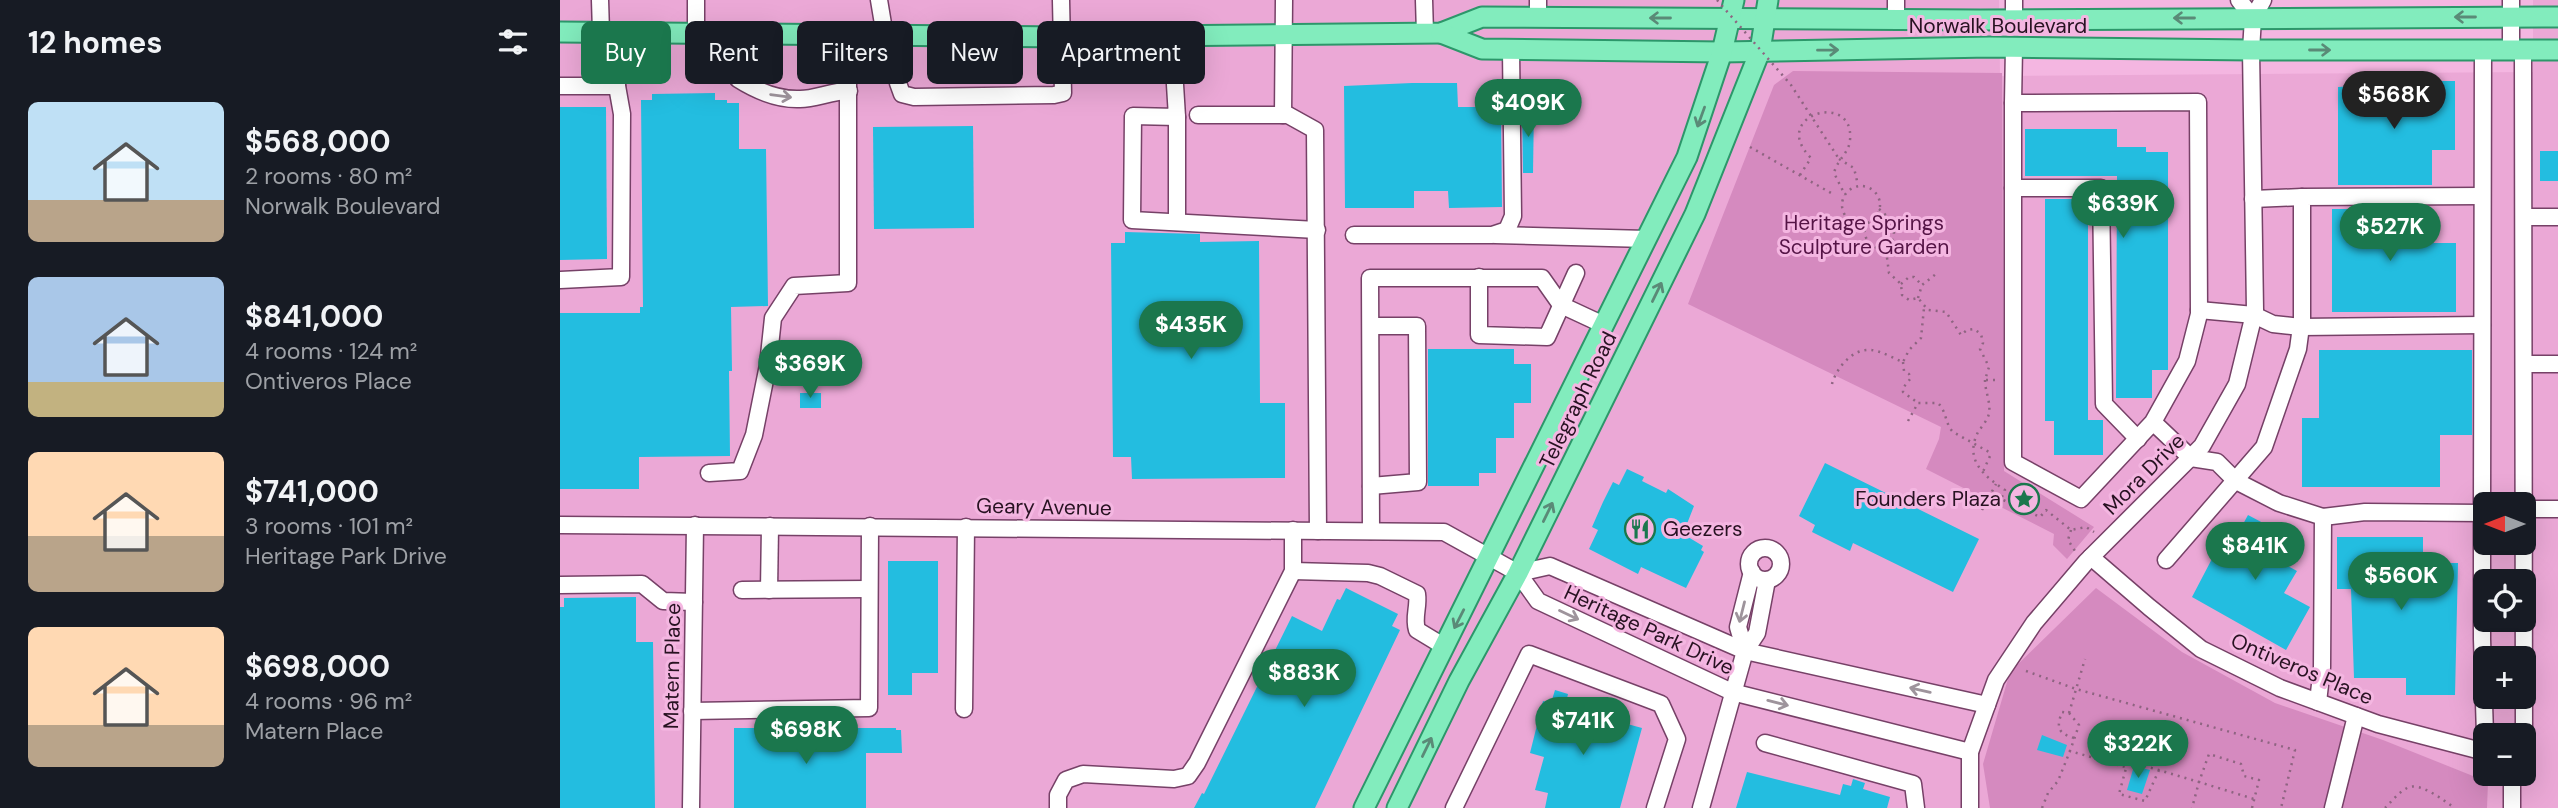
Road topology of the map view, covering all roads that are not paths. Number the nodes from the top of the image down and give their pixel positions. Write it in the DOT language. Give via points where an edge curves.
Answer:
graph roads {
  1 [pos="600,0"];
  2 [pos="696,0"];
  3 [pos="878,0"];
  4 [pos="1061,0"];
  5 [pos="1284,0"];
  6 [pos="1424,0"];
  7 [pos="2239,0"];
  8 [pos="2263,0"];
  9 [pos="2511,8"];
  10 [pos="1538,9"];
  11 [pos="1731,9"];
  12 [pos="1766,9"];
  13 [pos="1896,10"];
  14 [pos="2014,10"];
  15 [pos="2558,16"];
  16 [pos="2253,18"];
  17 [pos="606,21"];
  18 [pos="696,21"];
  19 [pos="885,21"];
  20 [pos="1061,21"];
  21 [pos="560,32"];
  22 [pos="581,32"];
  23 [pos="1433,33"];
  24 [pos="1285,35"];
  25 [pos="913,36"];
  26 [pos="1205,36"];
  27 [pos="1037,37"];
  28 [pos="2014,47"];
  29 [pos="1511,50"];
  30 [pos="2251,50"];
  31 [pos="2483,50"];
  32 [pos="2517,50"];
  33 [pos="2558,50"];
  34 [pos="1760,51"];
  35 [pos="1722,52"];
  36 [pos="746,84"];
  37 [pos="849,84"];
  38 [pos="898,84"];
  39 [pos="1063,84"];
  40 [pos="1175,84"];
  41 [pos="560,86"];
  42 [pos="617,86"];
  43 [pos="849,91"];
  44 [pos="2013,103"];
  45 [pos="1198,114"];
  46 [pos="1283,115"];
  47 [pos="1177,117"];
  48 [pos="2013,188"];
  49 [pos="2481,196"];
  50 [pos="2302,197"];
  51 [pos="2253,199"];
  52 [pos="2524,217"];
  53 [pos="2558,217"];
  54 [pos="1177,222"];
  55 [pos="1317,230"];
  56 [pos="1354,235"];
  57 [pos="1488,235"];
  58 [pos="1647,239"];
  59 [pos="1576,273"];
  60 [pos="1479,277"];
  61 [pos="560,280"];
  62 [pos="1561,305"];
  63 [pos="2199,310"];
  64 [pos="2254,315"];
  65 [pos="1604,325"];
  66 [pos="2482,325"];
  67 [pos="1371,326"];
  68 [pos="2301,327"];
  69 [pos="2524,364"];
  70 [pos="2558,364"];
  71 [pos="2153,422"];
  72 [pos="2138,439"];
  73 [pos="2191,458"];
  74 [pos="709,473"];
  75 [pos="2236,481"];
  76 [pos="1371,486"];
  77 [pos="2482,492"];
  78 [pos="2524,492"];
  79 [pos="2536,509"];
  80 [pos="2558,509"];
  81 [pos="2473,513"];
  82 [pos="2322,517"];
  83 [pos="560,525"];
  84 [pos="695,525"];
  85 [pos="770,526"];
  86 [pos="870,526"];
  87 [pos="966,527"];
  88 [pos="1293,530"];
  89 [pos="1318,531"];
  90 [pos="1371,531"];
  91 [pos="2482,555"];
  92 [pos="2524,555"];
  93 [pos="1489,558"];
  94 [pos="2089,559"];
  95 [pos="2166,560"];
  96 [pos="1293,571"];
  97 [pos="1752,572"];
  98 [pos="1518,573"];
  99 [pos="1767,580"];
  100 [pos="560,585"];
  101 [pos="869,589"];
  102 [pos="742,590"];
  103 [pos="769,590"];
  104 [pos="694,603"];
  105 [pos="1445,647"];
  106 [pos="1745,651"];
  107 [pos="1732,692"];
  108 [pos="2318,702"];
  109 [pos="1987,705"];
  110 [pos="964,709"];
  111 [pos="692,711"];
  112 [pos="2356,716"];
  113 [pos="2485,723"];
  114 [pos="2524,723"];
  115 [pos="1765,743"];
  116 [pos="2473,748"];
  117 [pos="1970,752"];
  118 [pos="2512,786"];
  119 [pos="1403,806"];
  120 [pos="691,808"];
  121 [pos="1058,808"];
  122 [pos="1364,808"];
  123 [pos="1454,808"];
  124 [pos="1655,808"];
  125 [pos="1701,808"];
  126 [pos="1916,808"];
  127 [pos="1970,808"];
  128 [pos="2333,808"];
  129 [pos="2512,808"];
  1 -- 17 [label="street"];
  2 -- 18 [label="street"];
  3 -- 19 [label="street"];
  4 -- 20 [label="street"];
  5 -- 24 [label="street"];
  6 -- 23 [label="street"];
  7 -- 16 [label="street"];
  8 -- 16 [label="street"];
  9 -- 15 [label="main road, Norwalk Boulevard"];
  9 -- 16 [label="main road, Norwalk Boulevard, one-way"];
  9 -- 32 [label="street"];
  11 -- 10 [label="main road, Norwalk Boulevard, one-way"];
  10 -- 23 [label="main road, Norwalk Boulevard" via="1482,17"];
  11 -- 12 [label="main road, Norwalk Boulevard"];
  11 -- 35 [label="main road, Telegraph Road"];
  12 -- 13 [label="main road, Norwalk Boulevard"];
  12 -- 34 [label="main road, Telegraph Road"];
  13 -- 14 [label="main road, Norwalk Boulevard"];
  16 -- 14 [label="main road, Norwalk Boulevard, one-way"];
  16 -- 30 [label="street, Mora Drive"];
  21 -- 22 [label="main road, Norwalk Boulevard"];
  23 -- 24 [label="main road, Norwalk Boulevard"];
  23 -- 29 [label="main road, Norwalk Boulevard" via="1482,49"];
  24 -- 26 [label="main road, Norwalk Boulevard"];
  24 -- 46 [label="street"];
  25 -- 27 [label="main road, Norwalk Boulevard"];
  28 -- 30 [label="main road, Norwalk Boulevard"];
  34 -- 28 [label="main road, Norwalk Boulevard, one-way"];
  28 -- 44 [label="street"];
  29 -- 35 [label="main road, Norwalk Boulevard"];
  29 -- 57 [label="street" via="1513,216 1507,230"];
  30 -- 31 [label="main road, Norwalk Boulevard, one-way"];
  30 -- 51 [label="street, Mora Drive"];
  31 -- 32 [label="main road, Norwalk Boulevard"];
  31 -- 49 [label="street"];
  32 -- 33 [label="main road, Norwalk Boulevard"];
  32 -- 52 [label="street"];
  34 -- 35 [label="main road, Norwalk Boulevard"];
  98 -- 34 [label="main road, Telegraph Road, one-way" via="1695,214"];
  35 -- 58 [label="main road, Telegraph Road, one-way" via="1687,158"];
  36 -- 43 [label="street, one-way" via="759,93 801,99"];
  37 -- 43 [label="street"];
  38 -- 39 [label="street" via="902,94 914,97 1054,96 1063,93"];
  40 -- 47 [label="street"];
  41 -- 42 [label="street"];
  42 -- 61 [label="street" via="622,114 621,277"];
  43 -- 74 [label="street" via="848,283 794,286 780,304 772,318 763,390 746,462 740,471"];
  44 -- 48 [label="street"];
  44 -- 63 [label="street" via="2198,102"];
  45 -- 46 [label="street"];
  46 -- 55 [label="street" via="1315,130"];
  47 -- 54 [label="street"];
  47 -- 54 [label="street" via="1133,116 1132,220"];
  48 -- 72 [label="street" via="2101,188 2104,404"];
  48 -- 72 [label="street" via="2012,462 2081,499"];
  49 -- 50 [label="street"];
  49 -- 66 [label="street"];
  50 -- 51 [label="street"];
  50 -- 68 [label="street"];
  51 -- 64 [label="street, Mora Drive"];
  52 -- 53 [label="street"];
  52 -- 69 [label="street"];
  54 -- 55 [label="street"];
  55 -- 89 [label="street"];
  56 -- 57 [label="street"];
  57 -- 58 [label="street"];
  58 -- 65 [label="main road, Telegraph Road"];
  59 -- 62 [label="street"];
  60 -- 62 [label="street" via="1542,278"];
  60 -- 62 [label="street" via="1479,335 1547,337"];
  60 -- 67 [label="street" via="1370,278"];
  62 -- 65 [label="street"];
  63 -- 64 [label="street"];
  63 -- 71 [label="street" via="2187,361"];
  64 -- 68 [label="street" via="2273,324"];
  64 -- 73 [label="street, Mora Drive" via="2237,384"];
  65 -- 93 [label="main road, Telegraph Road"];
  66 -- 68 [label="street"];
  66 -- 77 [label="street"];
  67 -- 76 [label="street"];
  67 -- 76 [label="street" via="1418,326 1418,482"];
  68 -- 75 [label="street" via="2298,349 2264,447"];
  69 -- 70 [label="street"];
  69 -- 78 [label="street"];
  71 -- 72 [label="street"];
  71 -- 73 [label="street"];
  73 -- 75 [label="street" via="2217,462"];
  73 -- 94 [label="street, Mora Drive"];
  75 -- 82 [label="street" via="2279,503"];
  75 -- 95 [label="street"];
  76 -- 90 [label="street"];
  79 -- 80 [label="street"];
  81 -- 82 [label="street" via="2365,512"];
  82 -- 108 [label="street"];
  83 -- 84 [label="street, Geary Avenue"];
  84 -- 85 [label="street, Geary Avenue"];
  84 -- 104 [label="street, Matern Place"];
  85 -- 86 [label="street, Geary Avenue"];
  85 -- 103 [label="street"];
  86 -- 87 [label="street, Geary Avenue"];
  86 -- 101 [label="street"];
  87 -- 88 [label="street, Geary Avenue"];
  87 -- 110 [label="street"];
  88 -- 89 [label="street, Geary Avenue"];
  88 -- 96 [label="street"];
  89 -- 90 [label="street, Geary Avenue"];
  90 -- 93 [label="street, Geary Avenue" via="1444,532"];
  91 -- 113 [label="street"];
  92 -- 114 [label="street"];
  93 -- 98 [label="street, Geary Avenue"];
  93 -- 105 [label="main road, Telegraph Road, one-way"];
  94 -- 108 [label="street, Ontiveros Place" via="2201,649"];
  94 -- 109 [label="street, Mora Drive" via="2034,623 1996,680"];
  96 -- 105 [label="street" via="1368,573 1417,594 1417,630"];
  96 -- 121 [label="street" via="1188,775 1174,779 1083,774 1066,780 1058,795"];
  97 -- 99 [label="street"];
  97 -- 99 [label="street" via="1753,554 1769,549 1779,556 1780,568"];
  97 -- 106 [label="street, one-way" via="1738,627"];
  98 -- 106 [label="street, Heritage Park Drive" via="1550,566"];
  98 -- 107 [label="street, Heritage Park Drive, one-way" via="1538,601"];
  119 -- 98 [label="main road, Telegraph Road, one-way" via="1458,681"];
  99 -- 106 [label="street" via="1757,633"];
  100 -- 104 [label="street" via="642,584 663,601"];
  101 -- 103 [label="street"];
  101 -- 111 [label="street" via="869,708"];
  102 -- 103 [label="street"];
  104 -- 111 [label="street, Matern Place"];
  105 -- 122 [label="main road, Telegraph Road"];
  106 -- 107 [label="street"];
  109 -- 106 [label="street, Heritage Park Drive, one-way"];
  107 -- 117 [label="street, Heritage Park Drive, one-way"];
  107 -- 125 [label="street"];
  108 -- 112 [label="street, Ontiveros Place"];
  109 -- 117 [label="street, Mora Drive"];
  111 -- 120 [label="street, Matern Place"];
  112 -- 116 [label="street, Ontiveros Place"];
  112 -- 128 [label="street"];
  115 -- 126 [label="street" via="1913,784"];
  117 -- 127 [label="street, Mora Drive"];
  118 -- 129 [label="street"];
  123 -- 124 [label="street" via="1529,654 1661,704 1677,739"];
}
